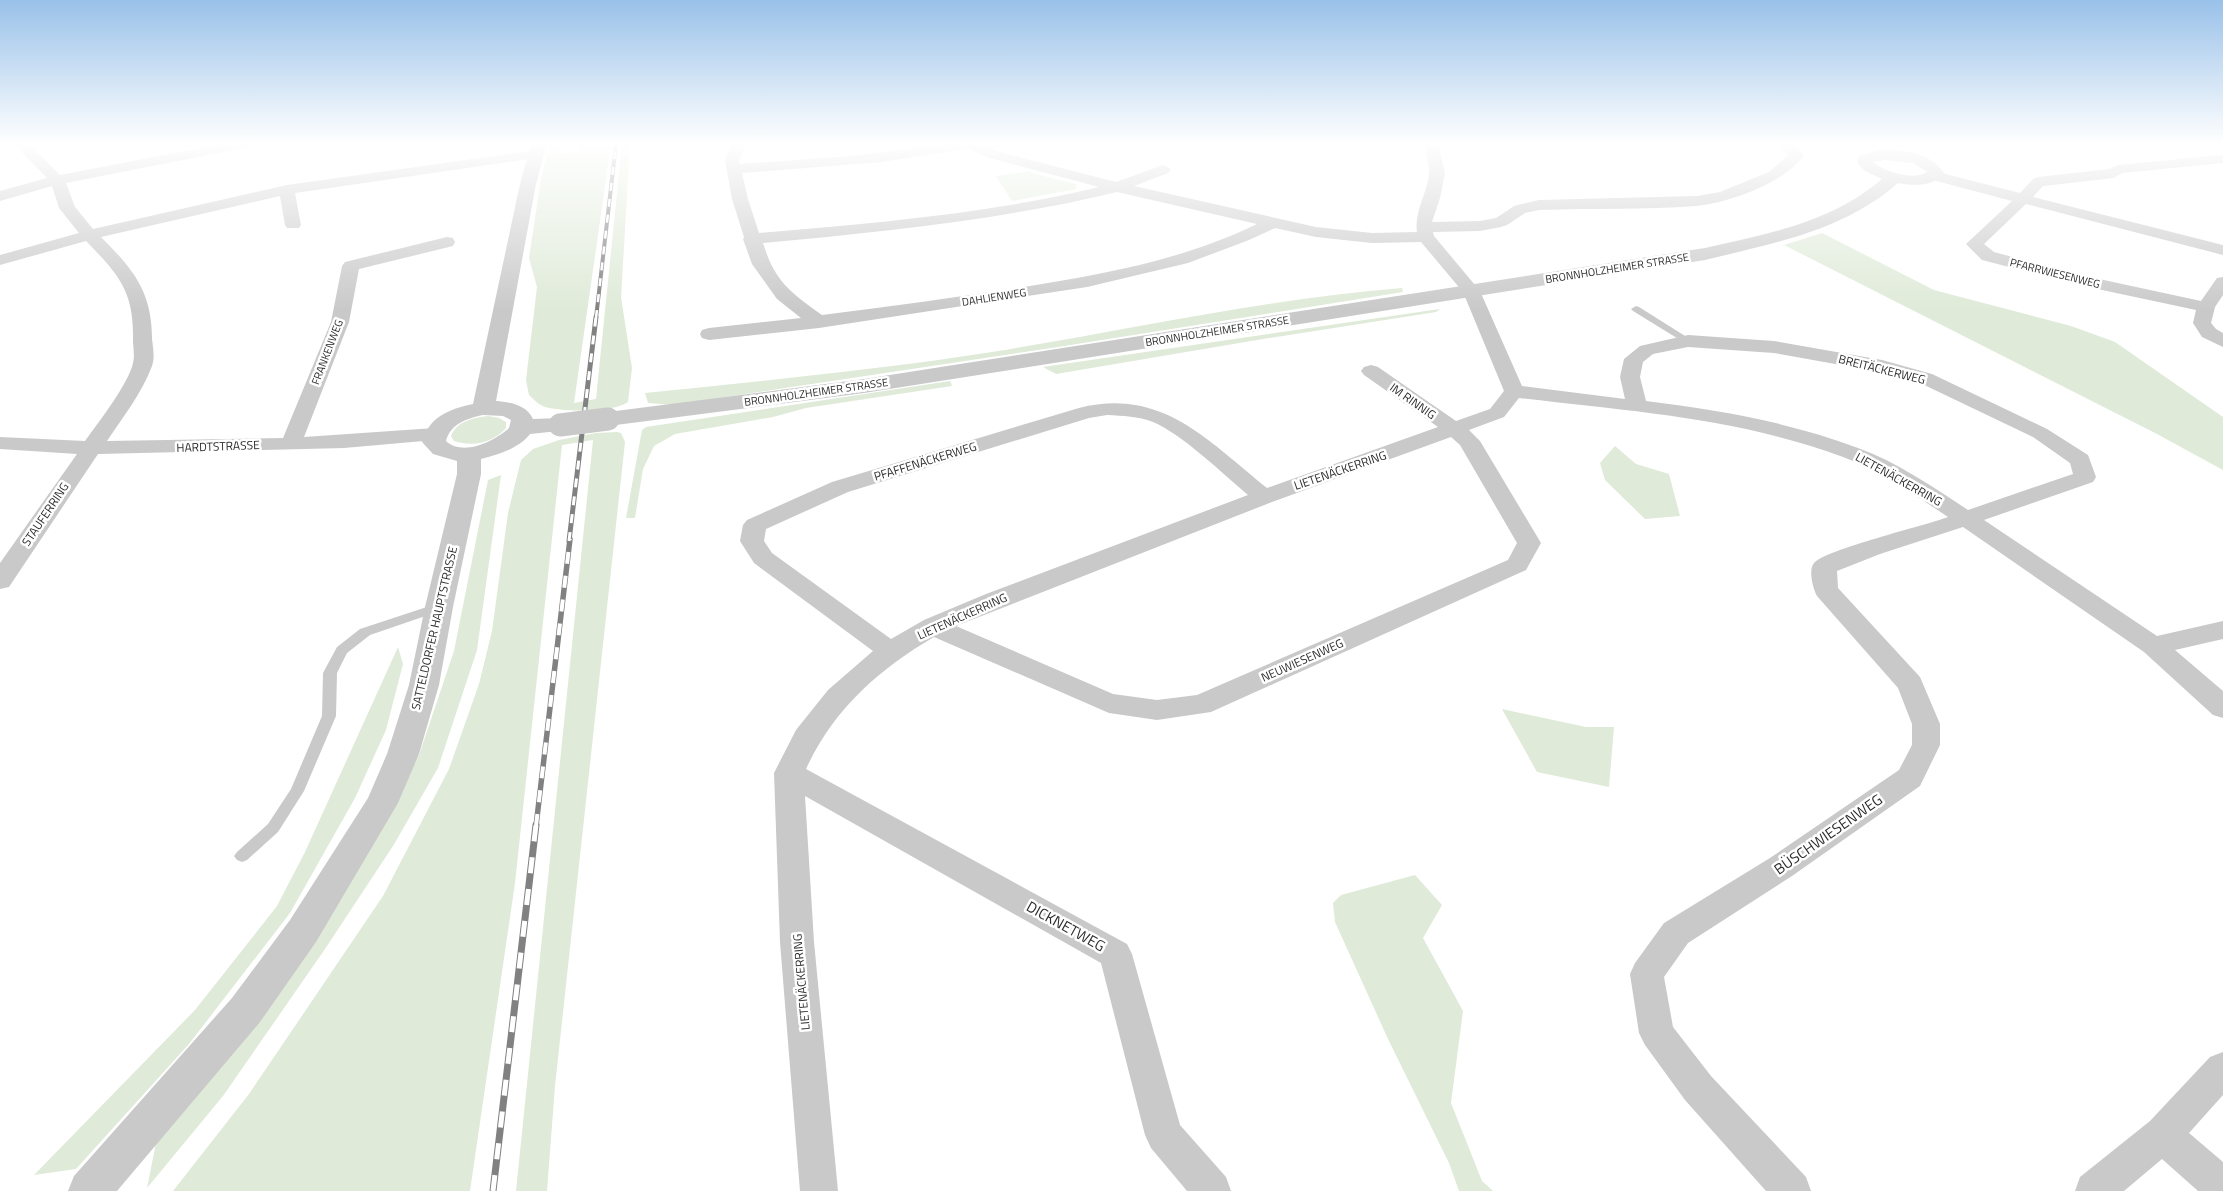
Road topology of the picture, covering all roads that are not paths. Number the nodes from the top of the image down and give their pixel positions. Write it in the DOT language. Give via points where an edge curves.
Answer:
graph roads {
  1 [pos="64,200"];
  2 [pos="245,200"];
  3 [pos="289,200"];
  4 [pos="525,200"];
  5 [pos="740,200"];
  6 [pos="1064,200"];
  7 [pos="1171,200"];
  8 [pos="1431,200"];
  9 [pos="1705,200"];
  10 [pos="1867,200"];
  11 [pos="2021,200"];
  12 [pos="2029,200"];
  13 [pos="1271,223"];
  14 [pos="293,225"];
  15 [pos="1425,232"];
  16 [pos="89,234"];
  17 [pos="752,239"];
  18 [pos="447,242"];
  19 [pos="2223,250"];
  20 [pos="0,260"];
  21 [pos="2223,282"];
  22 [pos="1470,291"];
  23 [pos="2206,307"];
  24 [pos="1636,309"];
  25 [pos="819,322"];
  26 [pos="709,334"];
  27 [pos="1688,341"];
  28 [pos="2223,341"];
  29 [pos="1371,371"];
  30 [pos="1514,391"];
  31 [pos="1637,406"];
  32 [pos="483,408"];
  33 [pos="521,427"];
  34 [pos="1456,430"];
  35 [pos="435,434"];
  36 [pos="0,443"];
  37 [pos="290,443"];
  38 [pos="91,448"];
  39 [pos="469,454"];
  40 [pos="1264,497"];
  41 [pos="1966,517"];
  42 [pos="0,581"];
  43 [pos="439,607"];
  44 [pos="933,626"];
  45 [pos="2223,630"];
  46 [pos="2153,646"];
  47 [pos="890,651"];
  48 [pos="2223,708"];
  49 [pos="788,772"];
  50 [pos="242,856"];
  51 [pos="2223,1069"];
  52 [pos="2163,1134"];
  53 [pos="2223,1188"];
  54 [pos="89,1191"];
  55 [pos="819,1191"];
  56 [pos="1212,1191"];
  57 [pos="1792,1191"];
  58 [pos="2094,1191"];
  1 -- 16 [label="street, STAUFERRING" via="67,208"];
  2 -- 16 [label="street"];
  3 -- 14 [label="street"];
  4 -- 32 [label="street"];
  5 -- 17 [label="street"];
  6 -- 17 [label="street" via="914,224"];
  7 -- 13 [label="street"];
  8 -- 15 [label="street" via="1423,219"];
  9 -- 15 [label="street" via="1539,205 1520,209 1500,222"];
  10 -- 22 [label="street, BRONNHOLZHEIMER STRASSE" via="1833,219 1705,254"];
  11 -- 23 [label="street, PFARRWIESENWEG" via="1974,244 1988,256 2074,279"];
  12 -- 19 [label="street"];
  13 -- 15 [label="street" via="1372,238"];
  13 -- 25 [label="street, DAHLIENWEG" via="1184,258 1084,282"];
  15 -- 22 [label="street"];
  16 -- 20 [label="street"];
  16 -- 38 [label="street, STAUFERRING" via="120,266 139,299 143,327 143,364 126,398"];
  17 -- 25 [label="street" via="761,264 783,295"];
  18 -- 37 [label="street, FRANKENWEG" via="351,266 340,322"];
  21 -- 23 [label="street"];
  22 -- 30 [label="street"];
  22 -- 33 [label="street, BRONNHOLZHEIMER STRASSE, bridge" via="864,386 560,425"];
  23 -- 28 [label="street" via="2202,323 2209,333"];
  24 -- 27 [label="lane"];
  25 -- 26 [label="street, DAHLIENWEG"];
  27 -- 31 [label="street, BREITÄCKERWEG" via="1646,350 1634,359 1630,376"];
  27 -- 41 [label="street, BREITÄCKERWEG" via="1729,342 1802,351 1882,366 1925,378 2040,433 2080,460 2085,477"];
  29 -- 34 [label="street, IM RINNIG"];
  30 -- 31 [label="street, LIETENÄCKERRING"];
  30 -- 34 [label="street, LIETENÄCKERRING" via="1497,413"];
  31 -- 41 [label="street, LIETENÄCKERRING" via="1776,428 1852,453 1915,485"];
  32 -- 33 [label="street" via="508,409 517,413 522,418"];
  32 -- 35 [label="street" via="457,416"];
  33 -- 39 [label="street" via="510,440"];
  34 -- 40 [label="street, LIETENÄCKERRING"];
  34 -- 44 [label="street, NEUWIESENWEG" via="1469,442 1529,542 1516,565 1200,705 1157,710 1109,703"];
  35 -- 37 [label="street, HARDTSTRASSE"];
  35 -- 39 [label="street" via="434,442 438,448"];
  36 -- 38 [label="street, HARDTSTRASSE"];
  37 -- 38 [label="street, HARDTSTRASSE"];
  38 -- 42 [label="street, STAUFERRING"];
  39 -- 43 [label="street, SATTELDORFER HAUPTSTRASSE" via="469,474"];
  40 -- 44 [label="street, LIETENÄCKERRING"];
  40 -- 47 [label="street, PFAFFENÄCKERWEG" via="1182,430 1160,418 1134,410 1107,409 1086,412 840,488 755,525 752,541 763,558"];
  41 -- 46 [label="street, LIETENÄCKERRING"];
  41 -- 57 [label="street, BÜSCHWIESENWEG" via="1854,553 1824,567 1826,590 1910,684 1926,724 1926,745 1910,778 1676,934 1647,974 1657,1033 1698,1088"];
  43 -- 50 [label="lane" via="365,632 342,650 330,673 329,716 297,791 272,828"];
  43 -- 54 [label="street, SATTELDORFER HAUPTSTRASSE" via="424,685 403,754 382,803 303,931 246,1010"];
  44 -- 47 [label="street, LIETENÄCKERRING"];
  45 -- 46 [label="street"];
  46 -- 48 [label="street, LIETENÄCKERRING"];
  47 -- 49 [label="street, LIETENÄCKERRING" via="838,697 806,737"];
  49 -- 55 [label="street, LIETENÄCKERRING" via="797,942"];
  49 -- 56 [label="street, DICKNETWEG" via="1115,954 1164,1135"];
  51 -- 52 [label="street"];
  52 -- 53 [label="street"];
  52 -- 58 [label="street"];
}
